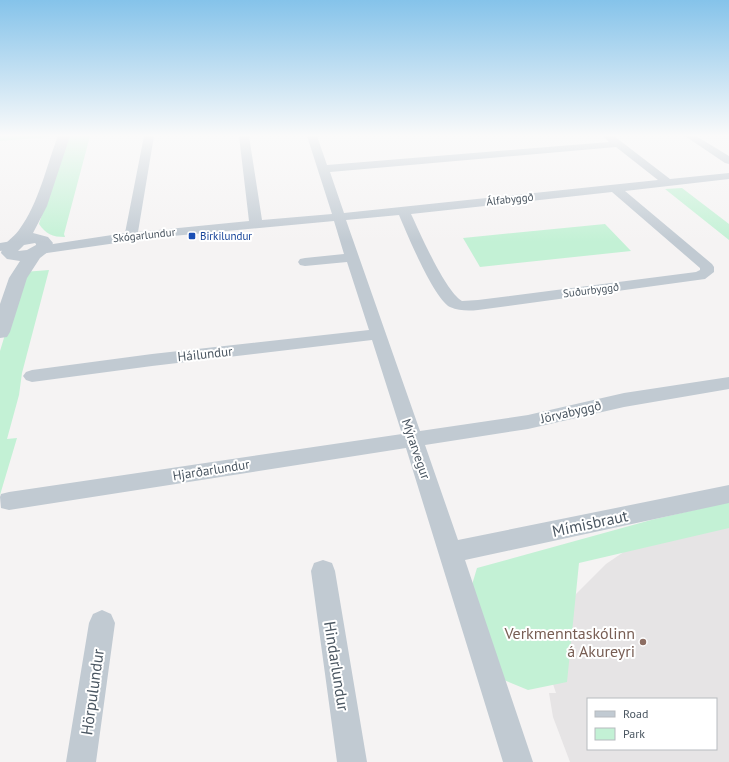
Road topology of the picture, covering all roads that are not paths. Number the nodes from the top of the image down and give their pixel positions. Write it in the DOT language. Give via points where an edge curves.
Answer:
graph roads {
  1 [pos="51,172"];
  2 [pos="143,172"];
  3 [pos="249,172"];
  4 [pos="324,172"];
  5 [pos="654,172"];
  6 [pos="729,176"];
  7 [pos="667,182"];
  8 [pos="614,188"];
  9 [pos="403,210"];
  10 [pos="338,217"];
  11 [pos="35,218"];
  12 [pos="256,224"];
  13 [pos="131,236"];
  14 [pos="40,246"];
  15 [pos="9,249"];
  16 [pos="352,257"];
  17 [pos="305,262"];
  18 [pos="18,278"];
  19 [pos="0,332"];
  20 [pos="378,334"];
  21 [pos="32,376"];
  22 [pos="729,383"];
  23 [pos="413,440"];
  24 [pos="729,494"];
  25 [pos="8,501"];
  26 [pos="451,552"];
  27 [pos="323,571"];
  28 [pos="102,623"];
  29 [pos="82,762"];
  30 [pos="352,762"];
  31 [pos="518,762"];
  1 -- 11 [label="street"];
  2 -- 13 [label="street"];
  3 -- 12 [label="street"];
  4 -- 10 [label="street, Mýrarvegur"];
  5 -- 7 [label="street"];
  6 -- 7 [label="street, Álfabyggð"];
  7 -- 8 [label="street, Álfabyggð"];
  8 -- 9 [label="street, Álfabyggð"];
  8 -- 9 [label="street, Suðurbyggð" via="707,268 707,272 700,276 485,304 459,305 454,303 442,288"];
  9 -- 10 [label="street, Álfabyggð"];
  10 -- 12 [label="street, Skógarlundur"];
  10 -- 16 [label="street, Mýrarvegur"];
  11 -- 14 [label="street"];
  11 -- 15 [label="street" via="27,232"];
  12 -- 13 [label="street, Skógarlundur"];
  13 -- 14 [label="street, Skógarlundur"];
  14 -- 15 [label="street" via="34,238"];
  14 -- 18 [label="street"];
  15 -- 18 [label="street"];
  16 -- 17 [label="street"];
  16 -- 20 [label="street, Mýrarvegur"];
  18 -- 19 [label="street"];
  20 -- 21 [label="street, Háilundur" via="144,360"];
  20 -- 23 [label="street, Mýrarvegur"];
  22 -- 23 [label="street, Jörvabyggð" via="624,400 528,422"];
  23 -- 25 [label="street, Hjarðarlundur"];
  23 -- 26 [label="street, Mýrarvegur"];
  24 -- 26 [label="street, Mímisbraut"];
  26 -- 31 [label="street, Mýrarvegur"];
  27 -- 30 [label="street, Hindarlundur"];
  28 -- 29 [label="street, Hörpulundur"];
}
